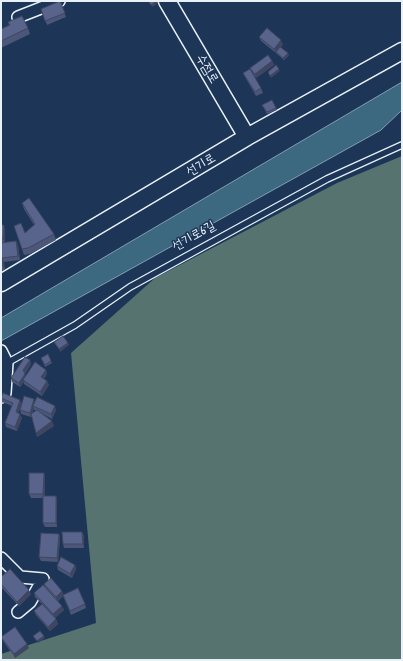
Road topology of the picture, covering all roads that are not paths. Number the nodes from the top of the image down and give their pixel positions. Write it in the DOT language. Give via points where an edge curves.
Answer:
graph roads {
  1 [pos="59,1"];
  2 [pos="166,1"];
  3 [pos="18,17"];
  4 [pos="402,51"];
  5 [pos="247,137"];
  6 [pos="402,145"];
  7 [pos="1,283"];
  8 [pos="1,351"];
  9 [pos="4,365"];
  10 [pos="1,397"];
  11 [pos="1,558"];
  12 [pos="18,612"];
  1 -- 3 [label="street"];
  2 -- 5 [label="main road, 수점로"];
  4 -- 5 [label="main road, 선기로"];
  5 -- 7 [label="main road, 선기로"];
  6 -- 9 [label="lane, 선기로6길" via="326,179 130,287 76,325"];
  8 -- 9 [label="street"];
  9 -- 10 [label="street" via="5,393"];
  11 -- 12 [label="street" via="20,577 44,580 30,602"];
}
